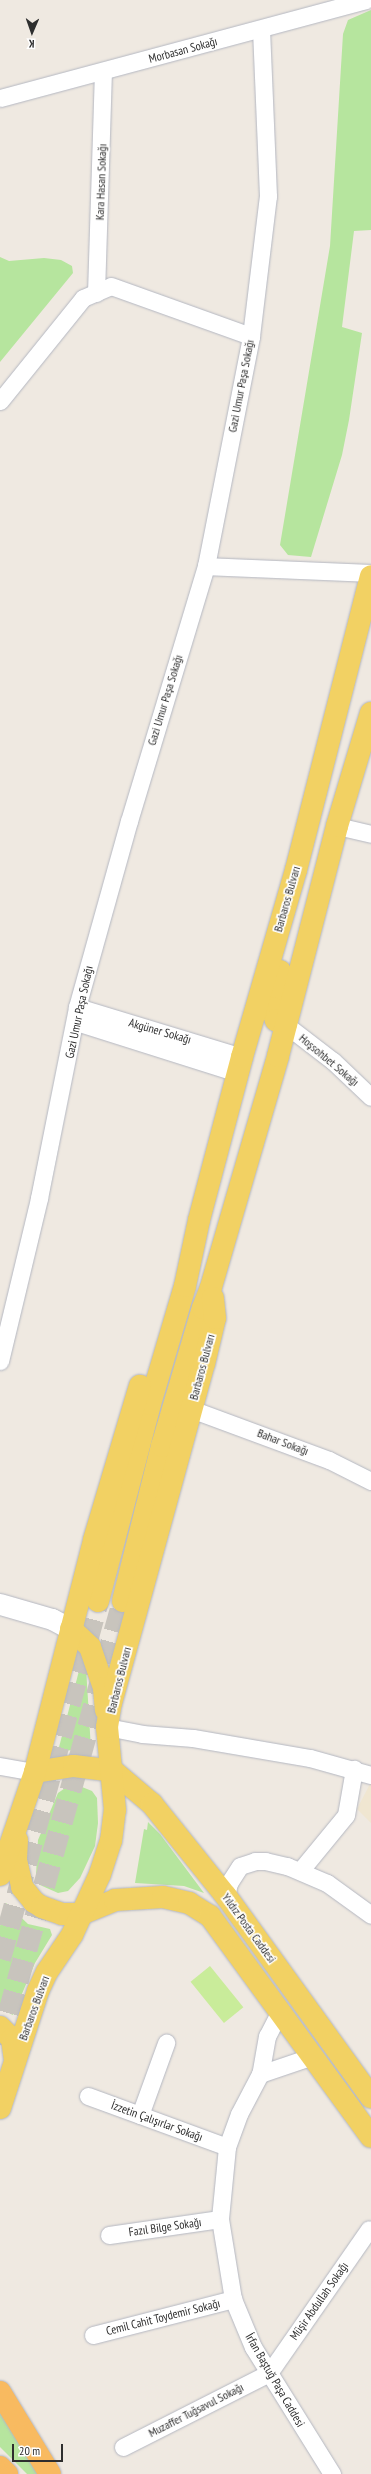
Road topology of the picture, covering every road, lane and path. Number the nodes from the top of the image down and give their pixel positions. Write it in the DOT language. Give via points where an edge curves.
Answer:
graph roads {
  1 [pos="366,0"];
  2 [pos="261,30"];
  3 [pos="103,71"];
  4 [pos="0,98"];
  5 [pos="96,293"];
  6 [pos="251,336"];
  7 [pos="0,401"];
  8 [pos="206,566"];
  9 [pos="371,575"];
  10 [pos="371,713"];
  11 [pos="337,826"];
  12 [pos="371,834"];
  13 [pos="285,907"];
  14 [pos="76,1015"];
  15 [pos="286,1025"];
  16 [pos="240,1065"];
  17 [pos="371,1097"];
  18 [pos="199,1220"];
  19 [pos="211,1287"];
  20 [pos="0,1361"];
  21 [pos="191,1409"];
  22 [pos="371,1481"];
  23 [pos="98,1601"];
  24 [pos="122,1601"];
  25 [pos="0,1604"];
  26 [pos="71,1629"];
  27 [pos="107,1727"];
  28 [pos="0,1766"];
  29 [pos="354,1768"];
  30 [pos="113,1771"];
  31 [pos="35,1772"];
  32 [pos="371,1775"];
  33 [pos="18,1824"];
  34 [pos="300,1870"];
  35 [pos="0,1875"];
  36 [pos="226,1896"];
  37 [pos="80,1914"];
  38 [pos="371,1915"];
  39 [pos="280,2012"];
  40 [pos="0,2027"];
  41 [pos="166,2043"];
  42 [pos="332,2043"];
  43 [pos="313,2056"];
  44 [pos="15,2062"];
  45 [pos="260,2074"];
  46 [pos="88,2096"];
  47 [pos="371,2097"];
  48 [pos="0,2108"];
  49 [pos="140,2115"];
  50 [pos="371,2137"];
  51 [pos="227,2146"];
  52 [pos="220,2219"];
  53 [pos="369,2229"];
  54 [pos="109,2235"];
  55 [pos="233,2299"];
  56 [pos="93,2335"];
  57 [pos="269,2373"];
  58 [pos="0,2392"];
  59 [pos="123,2447"];
  60 [pos="0,2467"];
  61 [pos="7,2474"];
  62 [pos="50,2474"];
  63 [pos="332,2474"];
  1 -- 2 [label="street, Morbasan Sokağı"];
  2 -- 3 [label="street, Morbasan Sokağı"];
  2 -- 6 [label="street, Gazi Umur Paşa Sokağı" via="268,196"];
  3 -- 4 [label="street, Morbasan Sokağı"];
  3 -- 5 [label="street, Kara Hasan Sokağı"];
  5 -- 6 [label="street" via="111,286"];
  5 -- 7 [label="street" via="83,298"];
  6 -- 8 [label="street, Gazi Umur Paşa Sokağı"];
  8 -- 9 [label="street"];
  8 -- 14 [label="street, Gazi Umur Paşa Sokağı" via="129,821"];
  9 -- 13 [label="main road, Barbaros Bulvarı"];
  10 -- 11 [label="main road, Barbaros Bulvarı"];
  11 -- 12 [label="street"];
  11 -- 15 [label="main road, Barbaros Bulvarı"];
  13 -- 15 [label="main road" via="284,947 272,1008 276,1020"];
  13 -- 16 [label="main road, Barbaros Bulvarı"];
  14 -- 16 [label="street, Akgüner Sokağı" via="169,1041"];
  14 -- 20 [label="street, Gazi Umur Paşa Sokağı" via="39,1198"];
  15 -- 17 [label="street, Hoşsohbet Sokağı" via="333,1061"];
  15 -- 19 [label="main road, Barbaros Bulvarı"];
  16 -- 18 [label="main road, Barbaros Bulvarı"];
  18 -- 23 [label="main road, Barbaros Bulvarı" via="186,1278"];
  18 -- 26 [label="main road, Barbaros Bulvarı" via="170,1286 94,1540"];
  19 -- 21 [label="main road, Barbaros Bulvarı" via="215,1318"];
  19 -- 24 [label="main road, Barbaros Bulvarı" via="162,1446"];
  21 -- 22 [label="street, Bahar Sokağı" via="316,1454"];
  21 -- 27 [label="main road, Barbaros Bulvarı" via="111,1703"];
  25 -- 26 [label="street" via="52,1620"];
  26 -- 27 [label="main road" via="90,1647 98,1666 104,1688"];
  26 -- 31 [label="main road, Barbaros Bulvarı"];
  27 -- 29 [label="street" via="142,1734 222,1743"];
  27 -- 30 [label="main road, Barbaros Bulvarı"];
  28 -- 31 [label="street"];
  29 -- 32 [label="street"];
  29 -- 34 [label="street" via="346,1815"];
  30 -- 31 [label="main road" via="74,1766"];
  30 -- 36 [label="main road, Yıldız Posta Caddesi" via="152,1804"];
  30 -- 37 [label="main road, Barbaros Bulvarı" via="115,1810 111,1841 97,1881"];
  31 -- 33 [label="main road, Barbaros Bulvarı"];
  33 -- 35 [label="main road, Barbaros Bulvarı"];
  33 -- 37 [label="main road" via="16,1860 22,1887 34,1902 42,1907 62,1914"];
  34 -- 36 [label="street" via="265,1861 246,1863 234,1874"];
  34 -- 38 [label="street" via="327,1883"];
  36 -- 42 [label="main road, Yıldız Posta Caddesi"];
  37 -- 39 [label="main road, Yıldız Posta Caddesi" via="115,1900 132,1898 163,1897 189,1903 210,1916"];
  37 -- 44 [label="main road, Barbaros Bulvarı" via="72,1935 47,1972 29,2014"];
  39 -- 43 [label="main road, Yıldız Posta Caddesi"];
  39 -- 45 [label="street, İrfan Baştuğ Paşa Caddesi" via="267,2036"];
  40 -- 44 [label="main road" via="12,2039"];
  41 -- 49 [label="street"];
  42 -- 43 [label="main road"];
  42 -- 47 [label="main road, Yıldız Posta Caddesi"];
  43 -- 45 [label="street"];
  43 -- 50 [label="main road, Yıldız Posta Caddesi"];
  44 -- 48 [label="main road, Barbaros Bulvarı"];
  45 -- 51 [label="street, İrfan Baştuğ Paşa Caddesi" via="239,2114"];
  46 -- 49 [label="street, İzzetin Çalışırlar Sokağı"];
  49 -- 51 [label="street, İzzetin Çalışırlar Sokağı"];
  51 -- 52 [label="street, İrfan Baştuğ Paşa Caddesi"];
  52 -- 54 [label="street, Fazıl Bilge Sokağı"];
  52 -- 55 [label="street, İrfan Baştuğ Paşa Caddesi"];
  53 -- 57 [label="street, Müşir Abdullah Sokağı"];
  55 -- 56 [label="street, Cemil Cahit Toydemir Sokağı"];
  55 -- 57 [label="street, İrfan Baştuğ Paşa Caddesi" via="253,2346"];
  57 -- 59 [label="street, Muzaffer Tuğsavul Sokağı"];
  57 -- 63 [label="street, İrfan Baştuğ Paşa Caddesi"];
  58 -- 62 [label="highway"];
  60 -- 61 [label="highway"];
}
